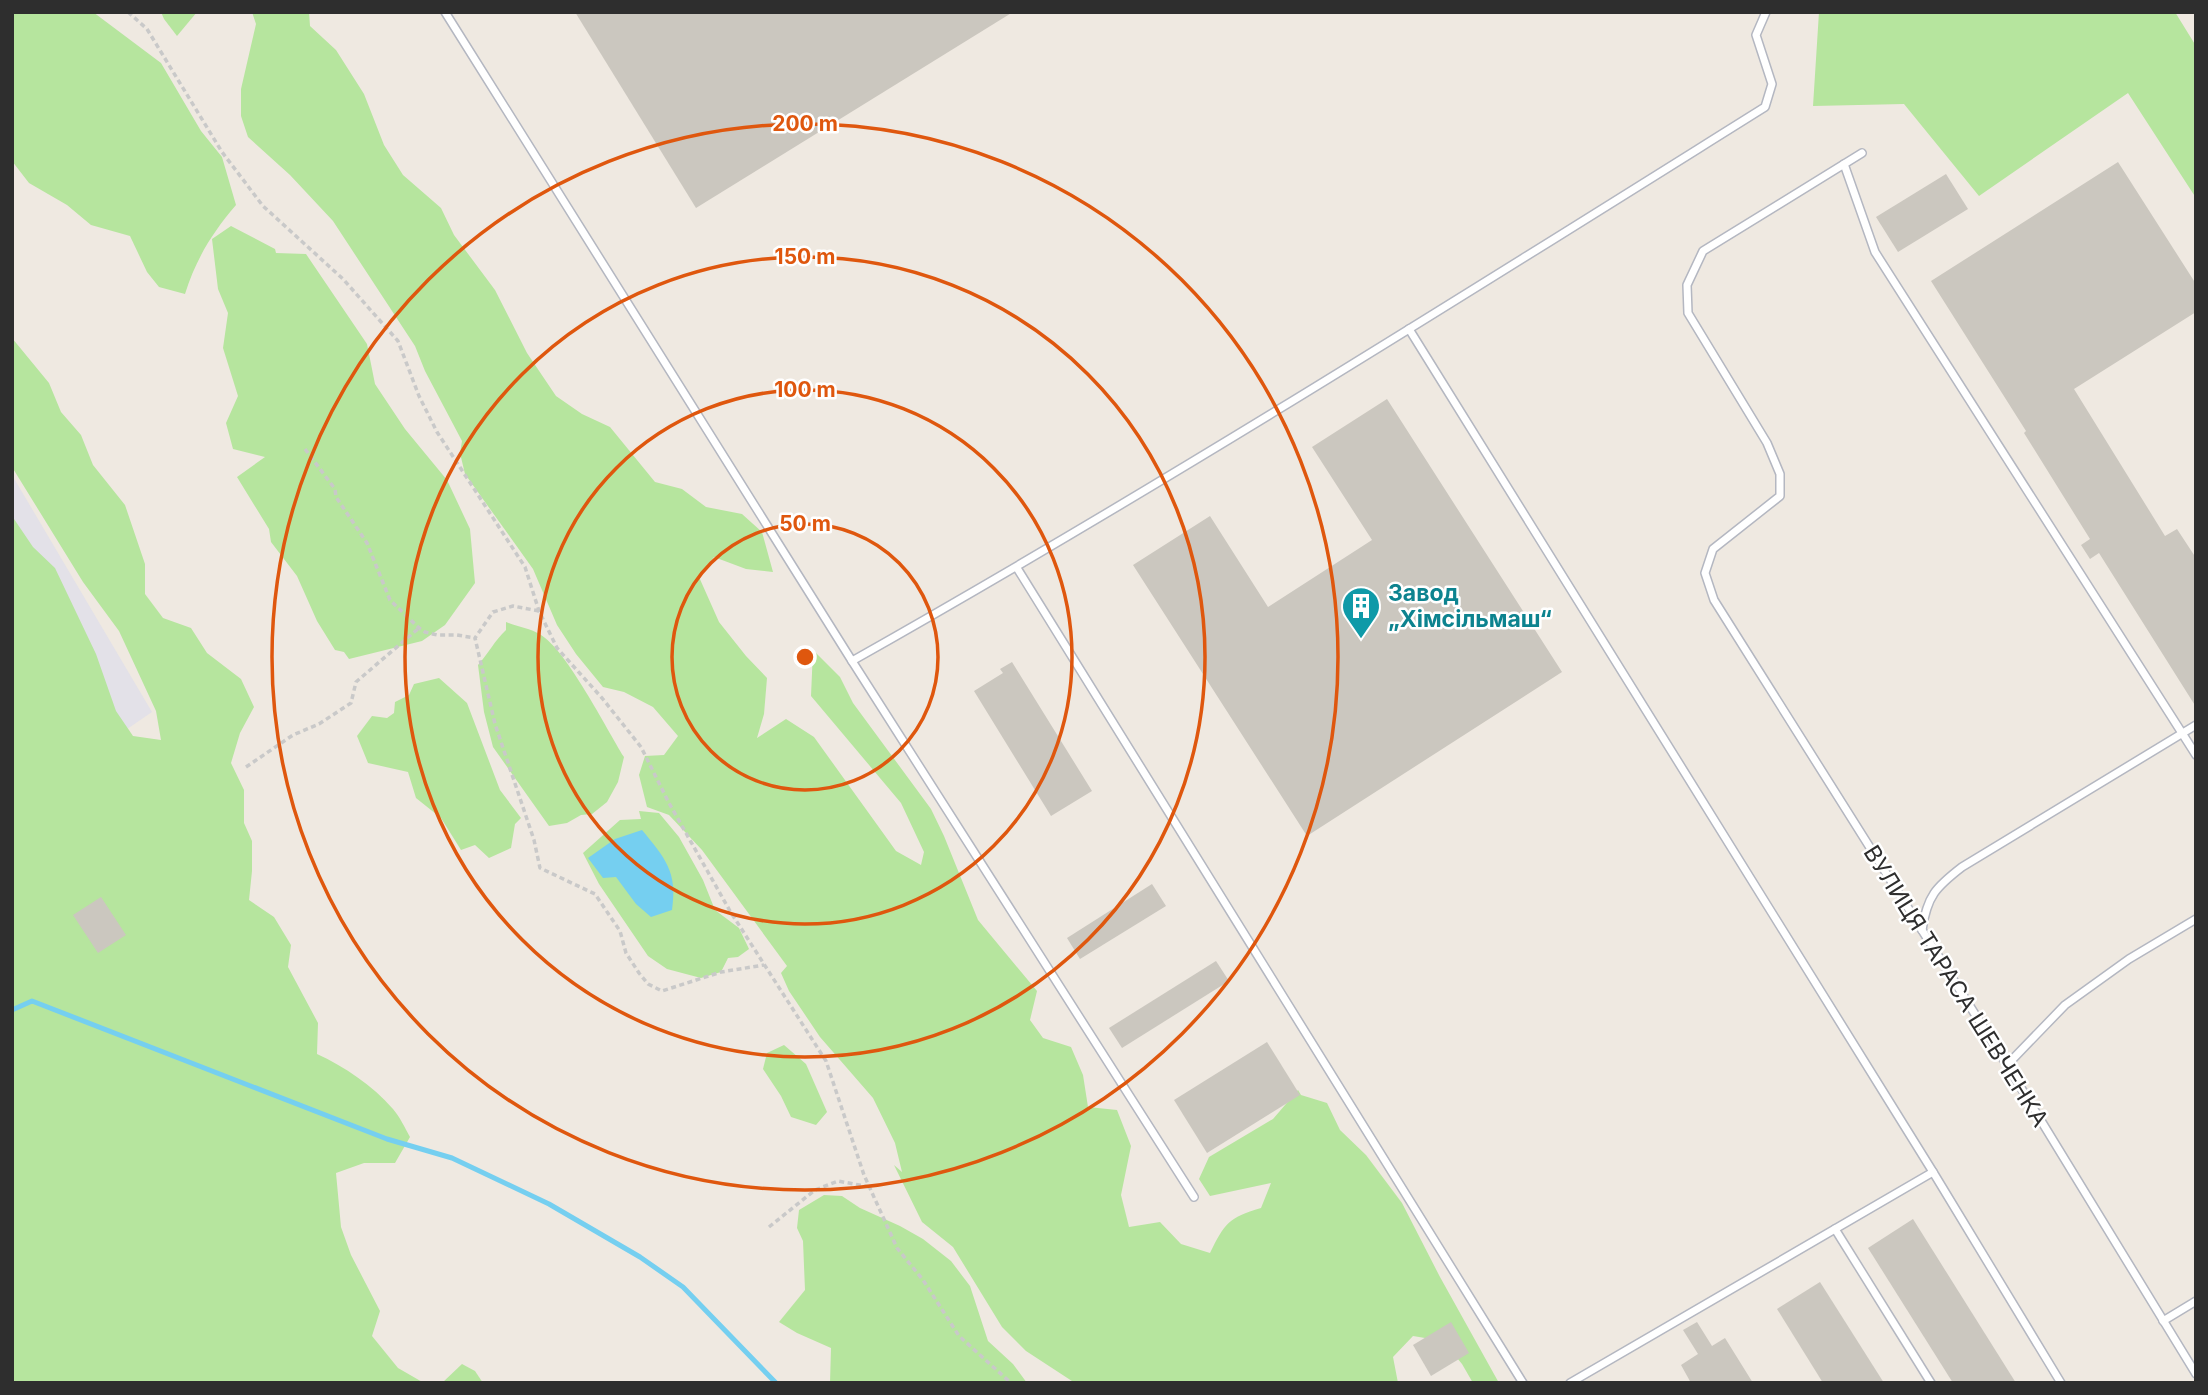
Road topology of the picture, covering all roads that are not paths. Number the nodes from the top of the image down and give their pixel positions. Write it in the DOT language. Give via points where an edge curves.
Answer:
graph roads {
  1 [pos="445,12"];
  2 [pos="1754,12"];
  3 [pos="1766,12"];
  4 [pos="1760,22"];
  5 [pos="1862,153"];
  6 [pos="1844,164"];
  7 [pos="1409,330"];
  8 [pos="1017,568"];
  9 [pos="852,661"];
  10 [pos="2196,725"];
  11 [pos="2182,733"];
  12 [pos="2196,755"];
  13 [pos="2196,919"];
  14 [pos="1922,930"];
  15 [pos="2007,1065"];
  16 [pos="1933,1172"];
  17 [pos="1194,1197"];
  18 [pos="1835,1229"];
  19 [pos="2196,1301"];
  20 [pos="2163,1321"];
  21 [pos="2196,1374"];
  22 [pos="1523,1383"];
  23 [pos="1570,1383"];
  24 [pos="1931,1383"];
  25 [pos="2061,1383"];
  1 -- 9 [label="lane"];
  2 -- 4 [label="lane"];
  3 -- 4 [label="lane"];
  4 -- 7 [label="lane" via="1756,36 1772,85 1765,107"];
  5 -- 6 [label="lane"];
  6 -- 11 [label="lane" via="1875,252"];
  6 -- 14 [label="lane, ВУЛИЦЯ ТАРАСА ШЕВЧЕНКА" via="1703,251 1687,285 1688,313 1767,443 1780,474 1780,496 1713,549 1705,573 1714,600"];
  7 -- 8 [label="lane"];
  7 -- 16 [label="lane"];
  8 -- 9 [label="lane"];
  8 -- 22 [label="lane"];
  9 -- 17 [label="lane"];
  10 -- 11 [label="lane"];
  11 -- 12 [label="lane"];
  11 -- 14 [label="lane" via="1962,867 1933,894 1925,908"];
  13 -- 15 [label="lane" via="2065,1004"];
  14 -- 15 [label="lane, ВУЛИЦЯ ТАРАСА ШЕВЧЕНКА"];
  15 -- 20 [label="lane, ВУЛИЦЯ ТАРАСА ШЕВЧЕНКА"];
  16 -- 18 [label="lane"];
  16 -- 25 [label="lane"];
  18 -- 23 [label="lane"];
  18 -- 24 [label="lane"];
  19 -- 20 [label="lane"];
  20 -- 21 [label="lane, ВУЛИЦЯ ТАРАСА ШЕВЧЕНКА"];
}
